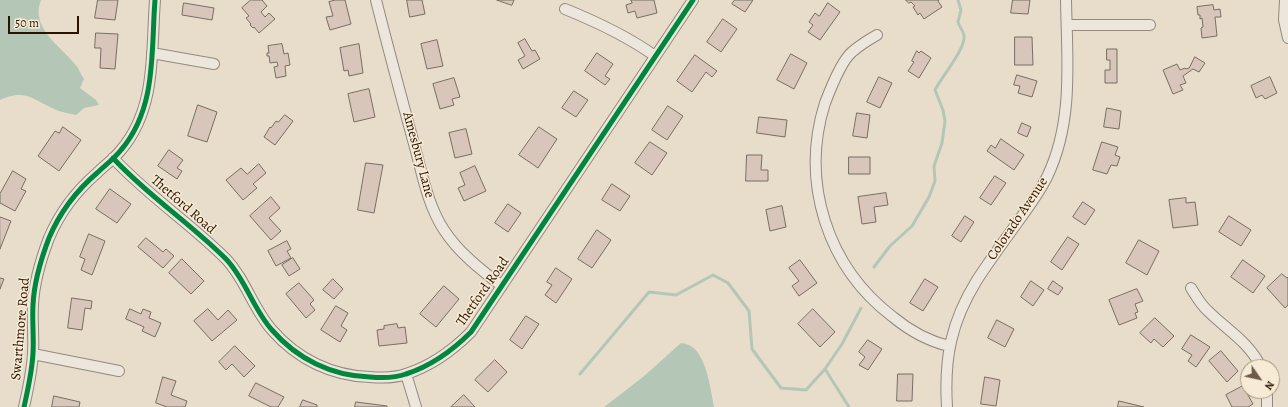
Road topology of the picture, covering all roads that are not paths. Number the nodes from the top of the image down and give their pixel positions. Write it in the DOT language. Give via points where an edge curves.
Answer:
graph roads {
  1 [pos="155,0"];
  2 [pos="376,0"];
  3 [pos="693,0"];
  4 [pos="1066,0"];
  5 [pos="1284,0"];
  6 [pos="565,9"];
  7 [pos="1067,25"];
  8 [pos="1150,25"];
  9 [pos="877,35"];
  10 [pos="1288,38"];
  11 [pos="152,53"];
  12 [pos="655,56"];
  13 [pos="214,64"];
  14 [pos="113,158"];
  15 [pos="502,286"];
  16 [pos="1191,288"];
  17 [pos="949,346"];
  18 [pos="33,354"];
  19 [pos="1257,359"];
  20 [pos="119,371"];
  21 [pos="406,374"];
  22 [pos="24,407"];
  23 [pos="416,407"];
  24 [pos="947,407"];
  1 -- 11 [label="street, Swarthmore Road"];
  2 -- 15 [label="street, Amesbury Lane" via="426,188 437,217 461,250"];
  3 -- 12 [label="street, Thetford Road"];
  4 -- 7 [label="street, Colorado Avenue"];
  5 -- 10 [label="street" via="1284,20"];
  6 -- 12 [label="street" via="621,34"];
  7 -- 8 [label="street"];
  7 -- 17 [label="street, Colorado Avenue" via="1068,89 1062,135 1054,163 1033,201 968,294"];
  9 -- 17 [label="street" via="851,53 828,94 816,145 816,172 821,206 834,245 862,289 882,309 912,331"];
  11 -- 13 [label="street"];
  11 -- 14 [label="street, Swarthmore Road" via="150,82 143,112 122,150"];
  12 -- 15 [label="street, Thetford Road"];
  14 -- 18 [label="street, Swarthmore Road" via="77,191 49,238 34,293"];
  14 -- 21 [label="street, Thetford Road" via="227,261 240,277 271,330 296,353 318,366 350,376 379,378"];
  15 -- 21 [label="street, Thetford Road" via="472,332 441,357"];
  16 -- 19 [label="street" via="1207,311 1245,343"];
  17 -- 24 [label="street, Colorado Avenue" via="946,374"];
  18 -- 20 [label="street"];
  18 -- 22 [label="street, Swarthmore Road"];
  21 -- 23 [label="street"];
}
